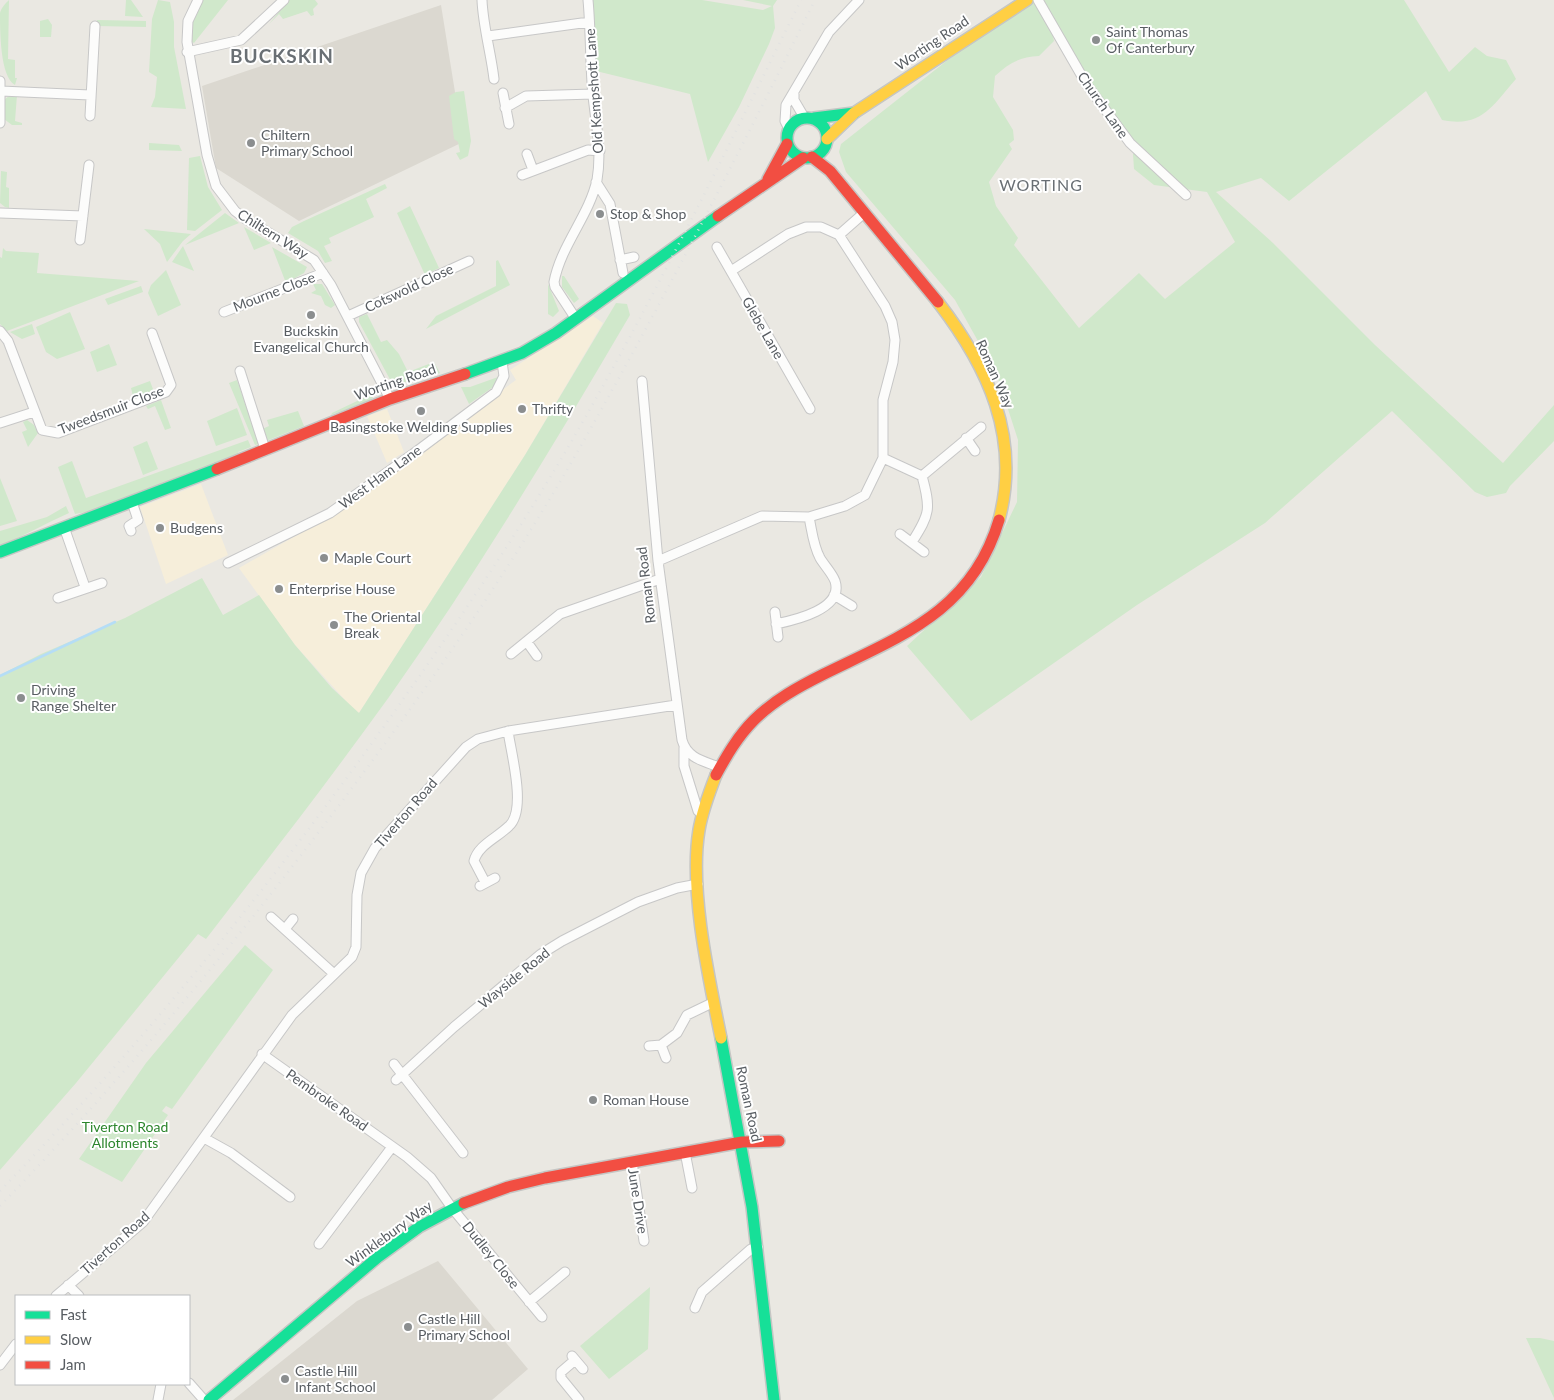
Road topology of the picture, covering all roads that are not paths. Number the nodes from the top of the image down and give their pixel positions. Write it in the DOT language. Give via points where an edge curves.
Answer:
graph roads {
  1 [pos="198,0"];
  2 [pos="284,0"];
  3 [pos="482,0"];
  4 [pos="588,0"];
  5 [pos="859,0"];
  6 [pos="1028,0"];
  7 [pos="1038,0"];
  8 [pos="589,22"];
  9 [pos="95,26"];
  10 [pos="488,36"];
  11 [pos="187,52"];
  12 [pos="494,79"];
  13 [pos="1,86"];
  14 [pos="503,94"];
  15 [pos="593,94"];
  16 [pos="794,94"];
  17 [pos="90,95"];
  18 [pos="506,108"];
  19 [pos="854,112"];
  20 [pos="90,116"];
  21 [pos="809,118"];
  22 [pos="0,123"];
  23 [pos="509,124"];
  24 [pos="789,129"];
  25 [pos="827,139"];
  26 [pos="787,144"];
  27 [pos="600,151"];
  28 [pos="823,151"];
  29 [pos="527,154"];
  30 [pos="808,158"];
  31 [pos="89,165"];
  32 [pos="533,170"];
  33 [pos="830,171"];
  34 [pos="522,175"];
  35 [pos="768,181"];
  36 [pos="596,182"];
  37 [pos="1186,195"];
  38 [pos="0,213"];
  39 [pos="864,213"];
  40 [pos="83,216"];
  41 [pos="839,235"];
  42 [pos="80,240"];
  43 [pos="717,247"];
  44 [pos="634,258"];
  45 [pos="620,260"];
  46 [pos="470,261"];
  47 [pos="731,271"];
  48 [pos="323,273"];
  49 [pos="623,273"];
  50 [pos="224,312"];
  51 [pos="348,316"];
  52 [pos="576,319"];
  53 [pos="0,331"];
  54 [pos="152,333"];
  55 [pos="502,362"];
  56 [pos="240,372"];
  57 [pos="642,381"];
  58 [pos="390,399"];
  59 [pos="810,409"];
  60 [pos="34,412"];
  61 [pos="633,418"];
  62 [pos="644,418"];
  63 [pos="0,423"];
  64 [pos="980,427"];
  65 [pos="966,438"];
  66 [pos="264,449"];
  67 [pos="975,451"];
  68 [pos="883,458"];
  69 [pos="922,476"];
  70 [pos="132,502"];
  71 [pos="810,517"];
  72 [pos="64,527"];
  73 [pos="131,531"];
  74 [pos="900,534"];
  75 [pos="912,542"];
  76 [pos="0,552"];
  77 [pos="924,552"];
  78 [pos="658,561"];
  79 [pos="228,563"];
  80 [pos="660,580"];
  81 [pos="102,583"];
  82 [pos="85,587"];
  83 [pos="834,595"];
  84 [pos="58,598"];
  85 [pos="852,606"];
  86 [pos="775,612"];
  87 [pos="776,624"];
  88 [pos="778,637"];
  89 [pos="527,642"];
  90 [pos="512,654"];
  91 [pos="537,656"];
  92 [pos="676,706"];
  93 [pos="508,731"];
  94 [pos="684,748"];
  95 [pos="720,767"];
  96 [pos="702,814"];
  97 [pos="495,878"];
  98 [pos="698,884"];
  99 [pos="271,917"];
  100 [pos="293,919"];
  101 [pos="285,929"];
  102 [pos="333,974"];
  103 [pos="714,1002"];
  104 [pos="662,1045"];
  105 [pos="649,1046"];
  106 [pos="262,1054"];
  107 [pos="666,1058"];
  108 [pos="394,1064"];
  109 [pos="399,1077"];
  110 [pos="204,1138"];
  111 [pos="780,1141"];
  112 [pos="742,1142"];
  113 [pos="392,1146"];
  114 [pos="685,1152"];
  115 [pos="463,1153"];
  116 [pos="632,1162"];
  117 [pos="692,1188"];
  118 [pos="290,1197"];
  119 [pos="452,1208"];
  120 [pos="644,1241"];
  121 [pos="319,1244"];
  122 [pos="758,1247"];
  123 [pos="565,1272"];
  124 [pos="68,1285"];
  125 [pos="57,1295"];
  126 [pos="78,1295"];
  127 [pos="529,1302"];
  128 [pos="695,1308"];
  129 [pos="542,1317"];
  130 [pos="15,1345"];
  131 [pos="0,1365"];
  132 [pos="583,1369"];
  133 [pos="190,1384"];
  134 [pos="161,1385"];
  135 [pos="158,1400"];
  136 [pos="204,1400"];
  137 [pos="209,1400"];
  138 [pos="580,1400"];
  139 [pos="774,1400"];
  1 -- 11 [label="street, Chiltern Way" via="188,21"];
  2 -- 11 [label="street" via="241,40"];
  3 -- 10 [label="street"];
  4 -- 8 [label="street, Old Kempshott Lane"];
  5 -- 16 [label="street" via="829,32"];
  6 -- 19 [label="street, Worting Road"];
  7 -- 37 [label="street, Church Lane" via="1087,85 1130,143"];
  8 -- 10 [label="street"];
  8 -- 15 [label="street, Old Kempshott Lane"];
  9 -- 17 [label="street"];
  10 -- 12 [label="street"];
  11 -- 48 [label="street, Chiltern Way" via="216,186 235,211 314,260"];
  13 -- 17 [label="street"];
  13 -- 22 [label="street"];
  14 -- 18 [label="street"];
  15 -- 18 [label="street" via="526,96"];
  15 -- 27 [label="street, Old Kempshott Lane"];
  16 -- 21 [label="street" via="794,100"];
  16 -- 24 [label="street" via="784,112"];
  17 -- 20 [label="street"];
  18 -- 23 [label="street"];
  19 -- 21 [label="street, Worting Road"];
  19 -- 25 [label="street, Worting Road"];
  21 -- 24 [label="street" via="792,123"];
  21 -- 25 [label="street" via="826,130"];
  24 -- 26 [label="street"];
  25 -- 28 [label="street"];
  26 -- 30 [label="street" via="794,154"];
  26 -- 35 [label="street, Worting Road"];
  27 -- 32 [label="street" via="588,150"];
  27 -- 36 [label="street, Old Kempshott Lane"];
  28 -- 30 [label="street"];
  28 -- 33 [label="street, Roman Way"];
  29 -- 32 [label="street"];
  30 -- 33 [label="street, Roman Way"];
  30 -- 35 [label="street, Worting Road"];
  31 -- 40 [label="street"];
  32 -- 34 [label="street"];
  33 -- 39 [label="street, Roman Way"];
  35 -- 52 [label="street, Worting Road"];
  36 -- 45 [label="street" via="610,204"];
  36 -- 52 [label="street, Old Kempshott Lane" via="554,282"];
  38 -- 40 [label="street"];
  39 -- 41 [label="street"];
  39 -- 95 [label="street, Roman Way" via="945,309 976,361 997,409 1006,447 1002,512 992,543 978,570 948,605 910,632 784,694 746,728"];
  40 -- 42 [label="street"];
  41 -- 47 [label="street" via="821,227 806,227 788,234"];
  41 -- 68 [label="street" via="885,306 894,331 893,362 883,400"];
  43 -- 47 [label="street, Glebe Lane"];
  44 -- 45 [label="street"];
  45 -- 49 [label="street"];
  46 -- 51 [label="street, Cotswold Close"];
  47 -- 59 [label="street, Glebe Lane"];
  48 -- 50 [label="street, Mourne Close"];
  48 -- 51 [label="street, Chiltern Way"];
  51 -- 58 [label="street, Chiltern Way"];
  52 -- 55 [label="street, Worting Road" via="543,342"];
  53 -- 60 [label="street, Tweedsmuir Close" via="17,362"];
  54 -- 60 [label="street, Tweedsmuir Close" via="171,385 166,392 58,433 42,430"];
  55 -- 58 [label="street, Worting Road"];
  55 -- 79 [label="street, West Ham Lane" via="504,376 496,392 413,454 330,513"];
  56 -- 66 [label="street"];
  57 -- 62 [label="street, Roman Road"];
  58 -- 66 [label="street, Worting Road"];
  60 -- 63 [label="street"];
  61 -- 62 [label="street"];
  62 -- 78 [label="street, Roman Road"];
  64 -- 65 [label="street"];
  65 -- 67 [label="street"];
  65 -- 69 [label="street"];
  66 -- 70 [label="street, Worting Road"];
  68 -- 69 [label="street"];
  68 -- 71 [label="street" via="865,495 845,506"];
  69 -- 75 [label="street" via="929,500 927,512"];
  70 -- 72 [label="street, Worting Road"];
  70 -- 73 [label="street" via="138,520 129,526"];
  71 -- 78 [label="street" via="762,516"];
  71 -- 83 [label="street" via="819,555 835,581"];
  72 -- 76 [label="street, Worting Road"];
  72 -- 82 [label="street"];
  74 -- 75 [label="street"];
  75 -- 77 [label="street"];
  78 -- 80 [label="street, Roman Road"];
  80 -- 89 [label="street" via="571,608"];
  80 -- 92 [label="street, Roman Road"];
  81 -- 82 [label="street"];
  82 -- 84 [label="street"];
  83 -- 85 [label="street"];
  83 -- 87 [label="street" via="820,610 804,618"];
  86 -- 87 [label="street"];
  87 -- 88 [label="street"];
  89 -- 90 [label="street"];
  89 -- 91 [label="street"];
  92 -- 93 [label="street, Tiverton Road"];
  92 -- 94 [label="street, Roman Road"];
  93 -- 97 [label="street" via="517,813 511,825 477,852 474,861 483,884"];
  93 -- 102 [label="street, Tiverton Road" via="466,747 375,848 361,873 357,895 356,948 352,957"];
  94 -- 95 [label="street" via="692,756"];
  94 -- 96 [label="street, Roman Road" via="684,766 698,811"];
  95 -- 96 [label="street, Roman Road"];
  96 -- 98 [label="street, Roman Road" via="698,838"];
  98 -- 103 [label="street, Roman Road"];
  98 -- 109 [label="street, Wayside Road" via="638,902 541,954"];
  99 -- 101 [label="street"];
  100 -- 101 [label="street"];
  101 -- 102 [label="street"];
  102 -- 106 [label="street, Tiverton Road" via="292,1015"];
  103 -- 104 [label="street" via="687,1015 676,1033"];
  103 -- 112 [label="street, Roman Road"];
  104 -- 105 [label="street"];
  104 -- 107 [label="street"];
  106 -- 110 [label="street, Tiverton Road"];
  106 -- 113 [label="street, Pembroke Road"];
  108 -- 109 [label="street"];
  109 -- 115 [label="street"];
  110 -- 118 [label="street" via="231,1153"];
  110 -- 124 [label="street, Tiverton Road" via="143,1222"];
  111 -- 112 [label="street, Winklebury Way"];
  112 -- 114 [label="street, Winklebury Way"];
  112 -- 122 [label="street, Roman Road"];
  113 -- 119 [label="street, Pembroke Road" via="431,1178"];
  113 -- 121 [label="street"];
  114 -- 116 [label="street, Winklebury Way"];
  114 -- 117 [label="street" via="695,1176"];
  116 -- 119 [label="street, Winklebury Way" via="508,1187"];
  116 -- 120 [label="street, June Drive"];
  119 -- 127 [label="street, Dudley Close"];
  119 -- 137 [label="street, Winklebury Way" via="378,1257"];
  122 -- 128 [label="street" via="751,1249 702,1292"];
  122 -- 139 [label="street, Roman Road"];
  123 -- 127 [label="street, Dudley Close"];
  124 -- 125 [label="street, Tiverton Road"];
  124 -- 126 [label="street"];
  127 -- 129 [label="street, Dudley Close"];
  130 -- 131 [label="street"];
  132 -- 138 [label="street" via="574,1358 561,1372 561,1378"];
  133 -- 136 [label="street"];
  134 -- 135 [label="street"];
}
